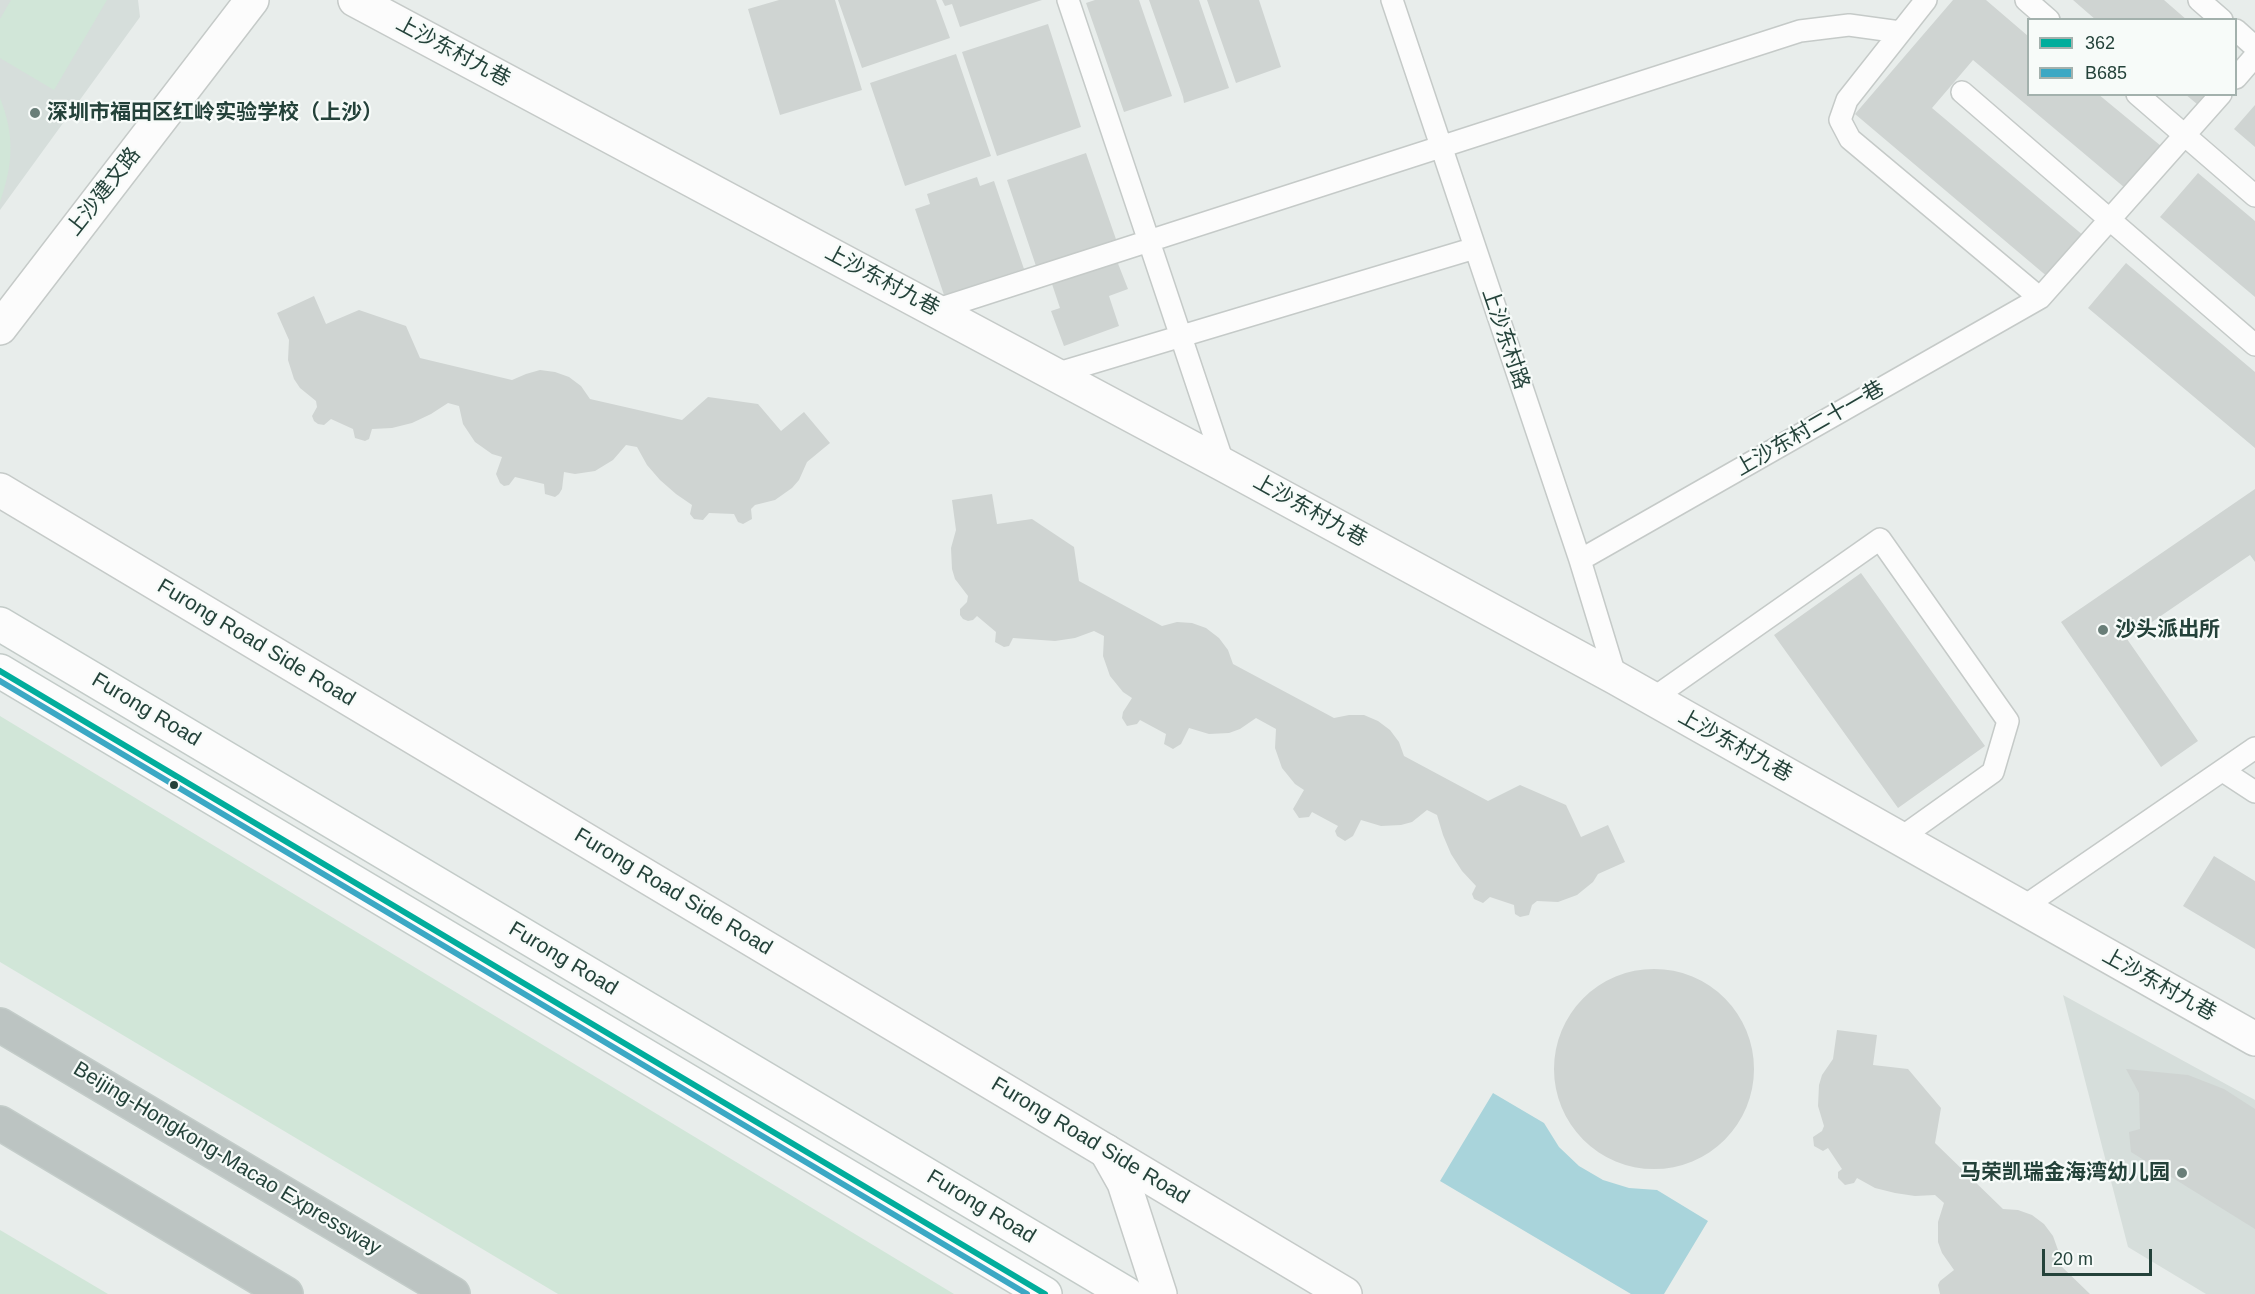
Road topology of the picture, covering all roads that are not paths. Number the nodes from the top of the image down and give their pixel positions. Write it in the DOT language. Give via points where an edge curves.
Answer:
graph roads {
  1 [pos="252,0"];
  2 [pos="355,0"];
  3 [pos="1068,0"];
  4 [pos="1392,0"];
  5 [pos="1926,0"];
  6 [pos="2026,0"];
  7 [pos="2199,0"];
  8 [pos="2047,18"];
  9 [pos="2221,18"];
  10 [pos="1900,32"];
  11 [pos="2237,32"];
  12 [pos="2255,47"];
  13 [pos="2255,56"];
  14 [pos="2237,76"];
  15 [pos="1962,92"];
  16 [pos="2139,96"];
  17 [pos="2219,96"];
  18 [pos="2185,136"];
  19 [pos="1441,146"];
  20 [pos="2255,196"];
  21 [pos="2110,220"];
  22 [pos="1149,241"];
  23 [pos="1475,248"];
  24 [pos="2040,298"];
  25 [pos="935,310"];
  26 [pos="0,328"];
  27 [pos="1181,336"];
  28 [pos="2255,345"];
  29 [pos="1055,374"];
  30 [pos="1224,465"];
  31 [pos="0,490"];
  32 [pos="1580,560"];
  33 [pos="0,624"];
  34 [pos="0,671"];
  35 [pos="1616,678"];
  36 [pos="1652,699"];
  37 [pos="2255,748"];
  38 [pos="2223,771"];
  39 [pos="2255,792"];
  40 [pos="1899,838"];
  41 [pos="2022,908"];
  42 [pos="0,1025"];
  43 [pos="2255,1039"];
  44 [pos="0,1123"];
  45 [pos="1106,1150"];
  46 [pos="286,1294"];
  47 [pos="453,1294"];
  48 [pos="1045,1294"];
  49 [pos="1127,1294"];
  50 [pos="1160,1294"];
  51 [pos="1345,1294"];
  1 -- 26 [label="street, 上沙建文路"];
  2 -- 25 [label="street, 上沙东村九巷"];
  3 -- 22 [label="lane"];
  4 -- 19 [label="lane, 上沙东村路"];
  5 -- 10 [label="lane"];
  6 -- 8 [label="lane"];
  7 -- 9 [label="lane"];
  10 -- 19 [label="lane" via="1849,25 1800,30"];
  10 -- 24 [label="lane" via="1847,100 1840,120 1850,139"];
  11 -- 12 [label="lane"];
  13 -- 14 [label="lane"];
  15 -- 21 [label="lane"];
  16 -- 18 [label="lane"];
  17 -- 18 [label="lane, 上沙东村二十一巷"];
  18 -- 20 [label="lane"];
  18 -- 21 [label="lane, 上沙东村二十一巷"];
  19 -- 22 [label="lane"];
  19 -- 23 [label="lane, 上沙东村路"];
  21 -- 24 [label="lane, 上沙东村二十一巷"];
  21 -- 28 [label="lane"];
  22 -- 25 [label="lane"];
  22 -- 27 [label="lane"];
  23 -- 27 [label="lane"];
  23 -- 32 [label="lane, 上沙东村路"];
  24 -- 32 [label="lane, 上沙东村二十一巷"];
  25 -- 29 [label="street, 上沙东村九巷"];
  27 -- 29 [label="lane"];
  27 -- 30 [label="lane"];
  29 -- 30 [label="street, 上沙东村九巷"];
  30 -- 35 [label="street, 上沙东村九巷"];
  31 -- 45 [label="street, Furong Road Side Road"];
  32 -- 35 [label="lane, 上沙东村路"];
  33 -- 49 [label="street, Furong Road"];
  34 -- 48 [label="street, Furong Road"];
  35 -- 36 [label="street, 上沙东村九巷"];
  36 -- 40 [label="street, 上沙东村九巷"];
  36 -- 40 [label="lane" via="1880,539 2008,721 1993,772"];
  37 -- 38 [label="lane"];
  38 -- 39 [label="lane"];
  38 -- 41 [label="lane"];
  40 -- 41 [label="street, 上沙东村九巷"];
  41 -- 43 [label="street, 上沙东村九巷"];
  42 -- 47 [label="highway, Beijing-Hongkong-Macao Expressway"];
  44 -- 46 [label="highway"];
  45 -- 50 [label="street" via="1124,1183"];
  45 -- 51 [label="street, Furong Road Side Road"];
}
